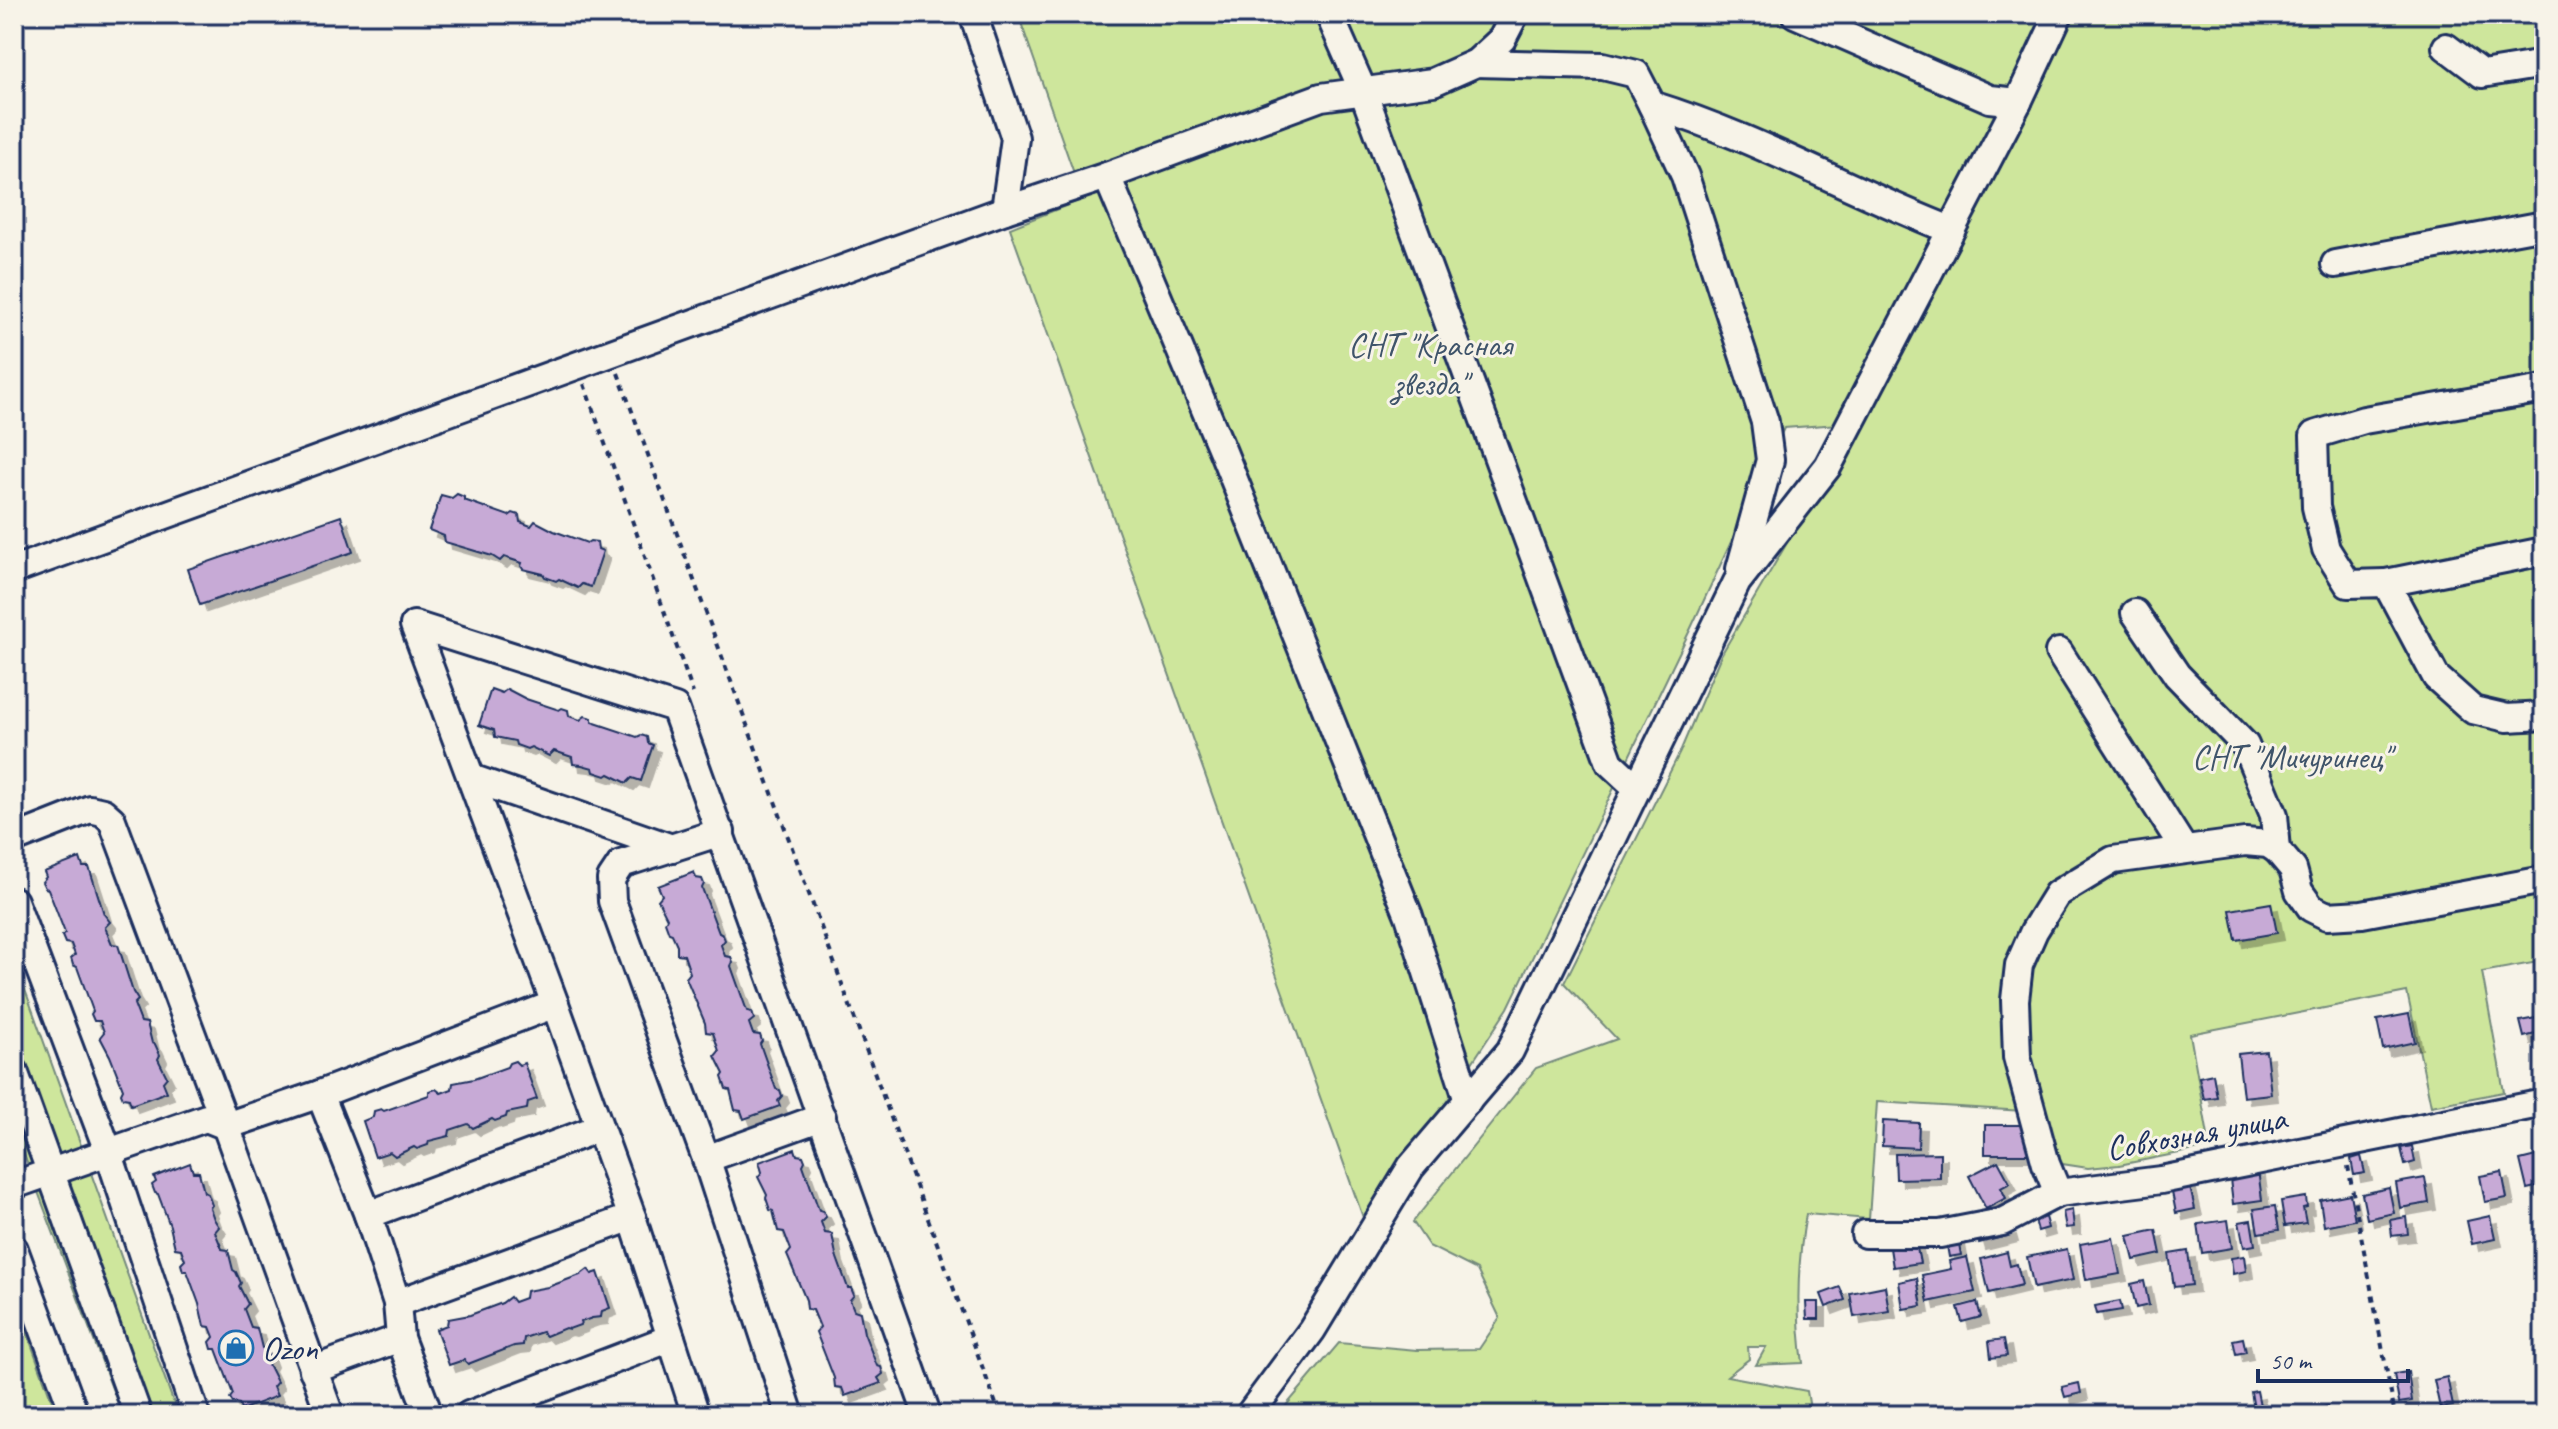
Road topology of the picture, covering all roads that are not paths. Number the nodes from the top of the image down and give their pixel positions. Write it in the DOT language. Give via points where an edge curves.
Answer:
graph roads {
  1 [pos="973,14"];
  2 [pos="1329,14"];
  3 [pos="1515,14"];
  4 [pos="1795,14"];
  5 [pos="2055,15"];
  6 [pos="2446,47"];
  7 [pos="1476,63"];
  8 [pos="2544,64"];
  9 [pos="1363,91"];
  10 [pos="2018,102"];
  11 [pos="1652,105"];
  12 [pos="1107,176"];
  13 [pos="1005,210"];
  14 [pos="2544,225"];
  15 [pos="1951,230"];
  16 [pos="2335,264"];
  17 [pos="2544,389"];
  18 [pos="2544,551"];
  19 [pos="14,570"];
  20 [pos="1737,582"];
  21 [pos="2386,583"];
  22 [pos="2135,613"];
  23 [pos="2059,652"];
  24 [pos="2544,716"];
  25 [pos="471,778"];
  26 [pos="1637,788"];
  27 [pos="721,832"];
  28 [pos="14,839"];
  29 [pos="672,848"];
  30 [pos="2184,849"];
  31 [pos="2277,850"];
  32 [pos="2544,880"];
  33 [pos="14,901"];
  34 [pos="555,1004"];
  35 [pos="14,1071"];
  36 [pos="320,1094"];
  37 [pos="1468,1101"];
  38 [pos="2544,1103"];
  39 [pos="822,1117"];
  40 [pos="226,1126"];
  41 [pos="599,1128"];
  42 [pos="108,1151"];
  43 [pos="706,1159"];
  44 [pos="50,1171"];
  45 [pos="14,1185"];
  46 [pos="2058,1193"];
  47 [pos="368,1215"];
  48 [pos="632,1217"];
  49 [pos="1865,1234"];
  50 [pos="14,1249"];
  51 [pos="397,1303"];
  52 [pos="400,1338"];
  53 [pos="671,1338"];
  54 [pos="313,1370"];
  55 [pos="75,1415"];
  56 [pos="138,1415"];
  57 [pos="196,1415"];
  58 [pos="330,1415"];
  59 [pos="429,1415"];
  60 [pos="469,1415"];
  61 [pos="696,1415"];
  62 [pos="790,1415"];
  63 [pos="922,1415"];
  64 [pos="1249,1415"];
  1 -- 13 [label="street" via="1015,138"];
  2 -- 9 [label="street"];
  3 -- 7 [label="street" via="1502,39"];
  4 -- 10 [label="street" via="1990,99"];
  5 -- 10 [label="street"];
  6 -- 8 [label="street" via="2482,74"];
  7 -- 9 [label="street" via="1433,82"];
  7 -- 11 [label="street" via="1603,66 1636,74"];
  9 -- 12 [label="street" via="1321,97"];
  9 -- 26 [label="street" via="1610,763"];
  10 -- 15 [label="street"];
  11 -- 15 [label="street" via="1759,143"];
  11 -- 20 [label="street" via="1685,176 1765,422 1770,460"];
  12 -- 13 [label="street"];
  12 -- 37 [label="street" via="1409,916"];
  13 -- 19 [label="street"];
  14 -- 16 [label="street"];
  15 -- 20 [label="street" via="1828,466"];
  17 -- 21 [label="street" via="2364,420 2314,435 2316,507 2326,549 2348,584"];
  18 -- 21 [label="street"];
  20 -- 26 [label="street"];
  21 -- 24 [label="street" via="2436,677 2473,710 2507,718"];
  22 -- 31 [label="street" via="2177,675 2245,745 2274,815"];
  23 -- 30 [label="street"];
  25 -- 27 [label="street" via="414,625 675,708"];
  25 -- 29 [label="street"];
  25 -- 34 [label="street"];
  26 -- 37 [label="street" via="1510,1051"];
  27 -- 29 [label="street"];
  27 -- 39 [label="street"];
  28 -- 40 [label="street" via="90,809 112,820"];
  29 -- 43 [label="street" via="621,864 611,879 612,901"];
  30 -- 31 [label="street" via="2245,842"];
  30 -- 46 [label="street" via="2113,860 2057,894 2019,965 2017,1057"];
  31 -- 32 [label="street" via="2293,869 2311,908 2327,916"];
  33 -- 42 [label="street"];
  34 -- 36 [label="street"];
  34 -- 41 [label="street"];
  35 -- 44 [label="street"];
  36 -- 40 [label="street"];
  36 -- 47 [label="street"];
  37 -- 64 [label="street" via="1411,1167 1312,1330"];
  38 -- 46 [label="street, Совхозная улица" via="2161,1180"];
  39 -- 43 [label="street"];
  39 -- 63 [label="street" via="925,1408"];
  40 -- 42 [label="street" via="206,1118"];
  40 -- 54 [label="street"];
  41 -- 47 [label="street"];
  41 -- 48 [label="street"];
  42 -- 44 [label="street"];
  42 -- 57 [label="street"];
  43 -- 62 [label="street"];
  44 -- 45 [label="street"];
  44 -- 56 [label="street"];
  46 -- 49 [label="street, Совхозная улица" via="2002,1222 1940,1234"];
  47 -- 51 [label="street"];
  48 -- 51 [label="street"];
  48 -- 53 [label="street"];
  50 -- 55 [label="street"];
  51 -- 52 [label="street"];
  52 -- 54 [label="street"];
  52 -- 59 [label="street"];
  53 -- 60 [label="street"];
  53 -- 61 [label="street"];
  54 -- 58 [label="street"];
}
